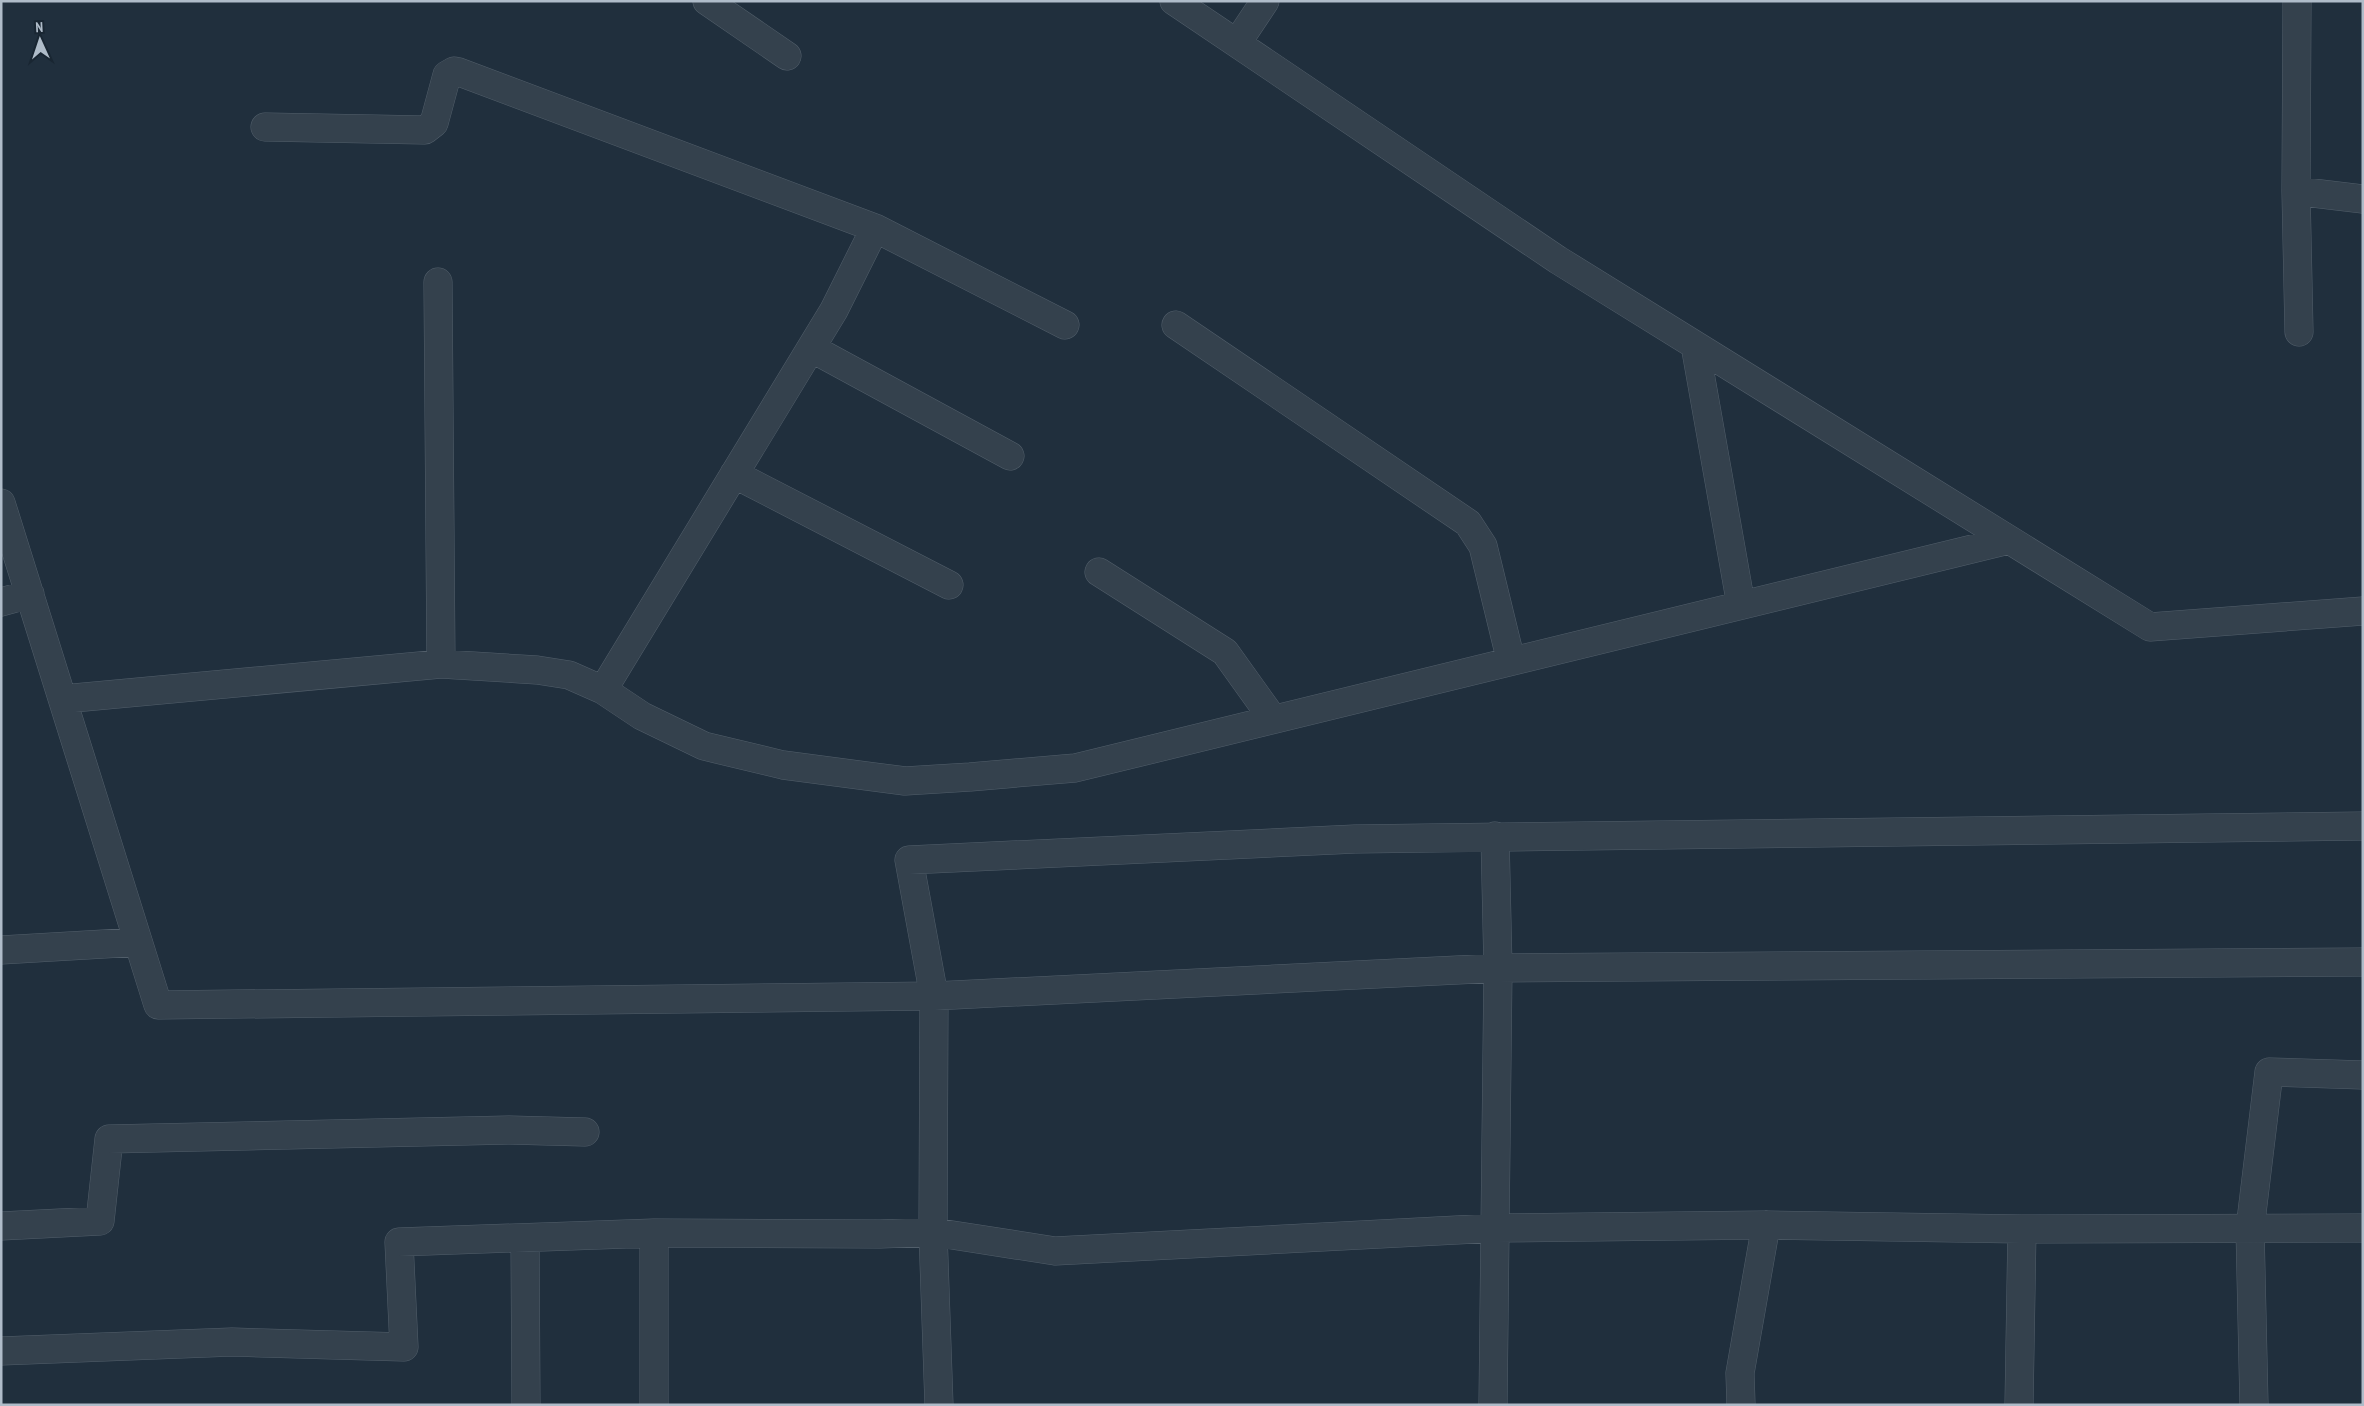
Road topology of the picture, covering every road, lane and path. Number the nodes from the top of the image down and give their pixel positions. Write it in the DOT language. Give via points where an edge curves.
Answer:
graph roads {
  1 [pos="707,1"];
  2 [pos="1174,1"];
  3 [pos="1265,1"];
  4 [pos="2297,1"];
  5 [pos="1237,43"];
  6 [pos="787,56"];
  7 [pos="265,127"];
  8 [pos="2296,191"];
  9 [pos="2363,199"];
  10 [pos="875,228"];
  11 [pos="438,282"];
  12 [pos="1065,325"];
  13 [pos="1176,325"];
  14 [pos="2299,332"];
  15 [pos="1694,344"];
  16 [pos="811,348"];
  17 [pos="1010,456"];
  18 [pos="734,474"];
  19 [pos="1,503"];
  20 [pos="2009,540"];
  21 [pos="1099,572"];
  22 [pos="949,586"];
  23 [pos="30,594"];
  24 [pos="1,602"];
  25 [pos="1740,605"];
  26 [pos="2363,611"];
  27 [pos="1511,661"];
  28 [pos="441,664"];
  29 [pos="603,690"];
  30 [pos="62,699"];
  31 [pos="1273,719"];
  32 [pos="2363,826"];
  33 [pos="1495,836"];
  34 [pos="138,942"];
  35 [pos="1,950"];
  36 [pos="2363,962"];
  37 [pos="1498,968"];
  38 [pos="934,996"];
  39 [pos="2363,1075"];
  40 [pos="585,1132"];
  41 [pos="1766,1225"];
  42 [pos="1,1226"];
  43 [pos="1495,1228"];
  44 [pos="2363,1228"];
  45 [pos="2250,1229"];
  46 [pos="2022,1230"];
  47 [pos="933,1232"];
  48 [pos="654,1233"];
  49 [pos="524,1238"];
  50 [pos="1,1352"];
  51 [pos="526,1405"];
  52 [pos="654,1405"];
  53 [pos="938,1405"];
  54 [pos="1493,1405"];
  55 [pos="1741,1405"];
  56 [pos="2019,1405"];
  57 [pos="2254,1405"];
  1 -- 6 [label="street"];
  2 -- 5 [label="street"];
  3 -- 5 [label="street"];
  4 -- 8 [label="street"];
  5 -- 15 [label="street" via="1558,260"];
  7 -- 10 [label="street" via="425,130 434,123 446,75 454,71"];
  8 -- 9 [label="street"];
  8 -- 14 [label="street"];
  10 -- 12 [label="street"];
  10 -- 16 [label="street"];
  11 -- 28 [label="street"];
  13 -- 27 [label="street" via="1468,523 1483,546"];
  15 -- 20 [label="street"];
  15 -- 25 [label="street"];
  16 -- 17 [label="street"];
  16 -- 18 [label="street"];
  18 -- 22 [label="street"];
  18 -- 29 [label="street"];
  19 -- 23 [label="street"];
  20 -- 25 [label="street"];
  20 -- 26 [label="street" via="2150,627"];
  21 -- 31 [label="street" via="1225,652"];
  23 -- 24 [label="street"];
  23 -- 30 [label="street"];
  25 -- 27 [label="street"];
  27 -- 31 [label="street"];
  28 -- 29 [label="street" via="553,672 569,675"];
  28 -- 30 [label="street"];
  29 -- 31 [label="street" via="642,716 704,746 783,766 905,781 1075,768"];
  30 -- 34 [label="street"];
  32 -- 33 [label="street"];
  33 -- 37 [label="street"];
  33 -- 38 [label="street" via="1355,839 909,860"];
  34 -- 35 [label="street"];
  34 -- 38 [label="street" via="158,1005"];
  36 -- 37 [label="street"];
  37 -- 38 [label="street"];
  37 -- 43 [label="street"];
  38 -- 47 [label="street"];
  39 -- 45 [label="street" via="2269,1072"];
  40 -- 42 [label="street" via="499,1130 109,1139 100,1221"];
  41 -- 43 [label="street"];
  41 -- 46 [label="street"];
  41 -- 55 [label="street" via="1740,1373"];
  43 -- 47 [label="street" via="1054,1251"];
  43 -- 54 [label="street"];
  44 -- 45 [label="street"];
  45 -- 46 [label="street"];
  45 -- 57 [label="street"];
  46 -- 56 [label="street"];
  47 -- 48 [label="street"];
  47 -- 53 [label="street"];
  48 -- 49 [label="street"];
  48 -- 52 [label="street"];
  49 -- 50 [label="street" via="399,1242 404,1347 232,1342"];
  49 -- 51 [label="street"];
}
